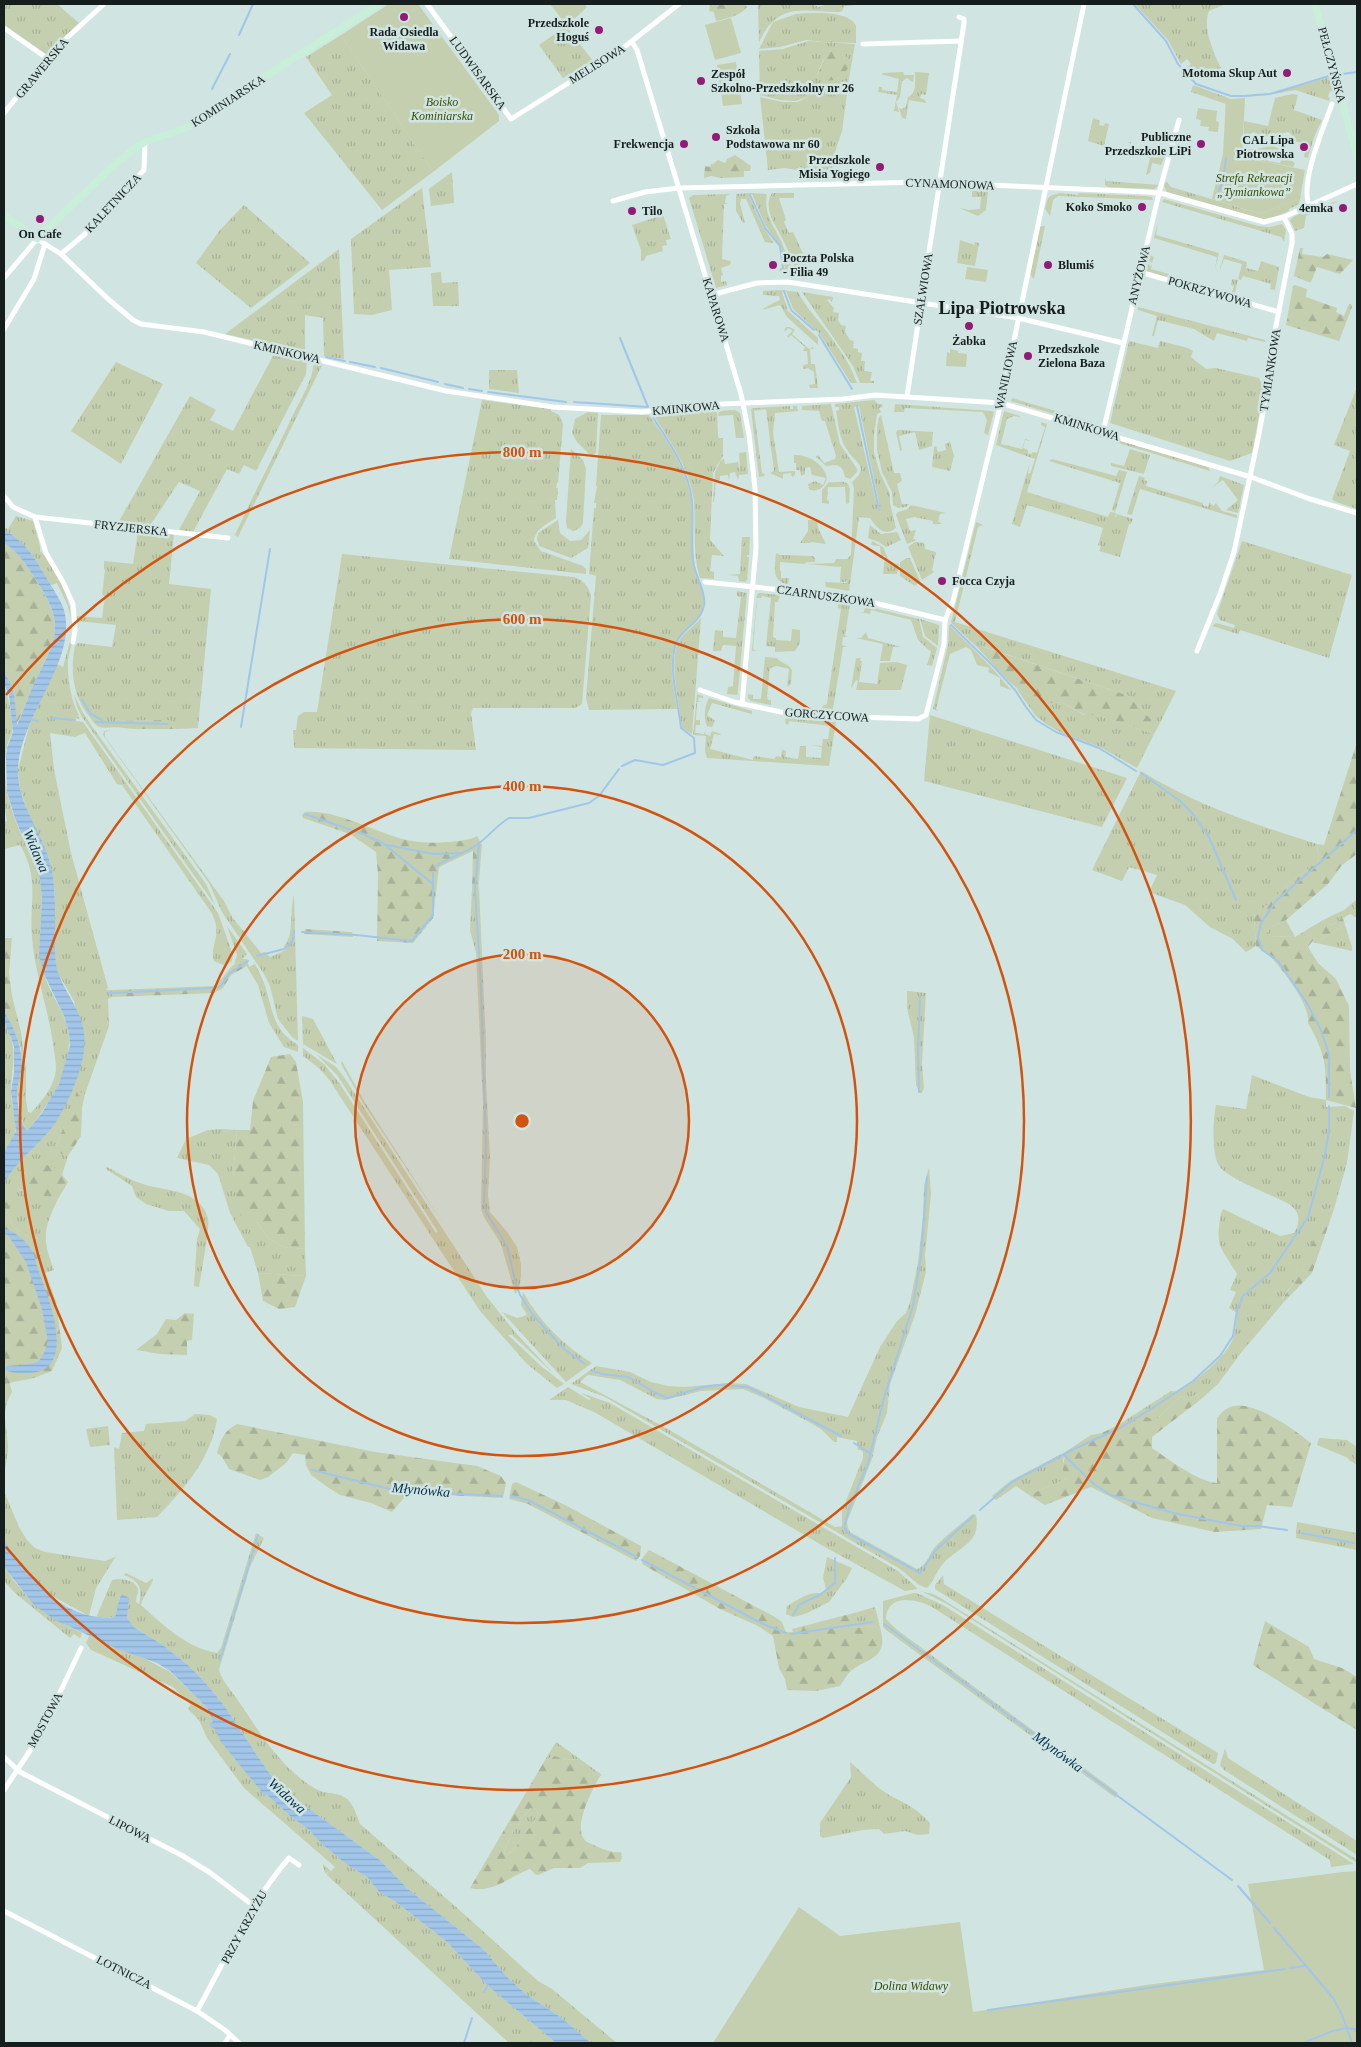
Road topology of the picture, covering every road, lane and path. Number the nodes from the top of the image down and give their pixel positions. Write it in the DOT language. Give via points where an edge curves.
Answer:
graph roads {
  1 [pos="104,4"];
  2 [pos="379,4"];
  3 [pos="427,4"];
  4 [pos="679,4"];
  5 [pos="1084,4"];
  6 [pos="1315,4"];
  7 [pos="959,17"];
  8 [pos="4,28"];
  9 [pos="961,41"];
  10 [pos="632,42"];
  11 [pos="863,44"];
  12 [pos="48,59"];
  13 [pos="1332,104"];
  14 [pos="4,113"];
  15 [pos="511,119"];
  16 [pos="1179,120"];
  17 [pos="145,142"];
  18 [pos="1357,156"];
  19 [pos="939,183"];
  20 [pos="1357,184"];
  21 [pos="1045,187"];
  22 [pos="679,188"];
  23 [pos="1159,193"];
  24 [pos="613,201"];
  25 [pos="1309,205"];
  26 [pos="4,215"];
  27 [pos="1284,217"];
  28 [pos="37,239"];
  29 [pos="45,244"];
  30 [pos="62,253"];
  31 [pos="1140,272"];
  32 [pos="4,278"];
  33 [pos="711,295"];
  34 [pos="921,302"];
  35 [pos="1279,312"];
  36 [pos="1018,318"];
  37 [pos="4,328"];
  38 [pos="1124,343"];
  39 [pos="907,396"];
  40 [pos="743,403"];
  41 [pos="1001,403"];
  42 [pos="1102,432"];
  43 [pos="1251,477"];
  44 [pos="4,496"];
  45 [pos="1357,513"];
  46 [pos="35,517"];
  47 [pos="228,538"];
  48 [pos="705,582"];
  49 [pos="753,586"];
  50 [pos="945,620"];
  51 [pos="73,642"];
  52 [pos="1197,650"];
  53 [pos="700,690"];
  54 [pos="742,704"];
  55 [pos="926,715"];
  56 [pos="81,1648"];
  57 [pos="4,1758"];
  58 [pos="16,1769"];
  59 [pos="4,1790"];
  60 [pos="300,1865"];
  61 [pos="254,1906"];
  62 [pos="4,1911"];
  63 [pos="197,2011"];
  64 [pos="230,2035"];
  65 [pos="225,2043"];
  66 [pos="238,2043"];
  1 -- 12 [label="street, GRAWERSKA"];
  2 -- 17 [label="street, KOMINIARSKA" via="210,111 192,126"];
  3 -- 15 [label="street, LUDWISARSKA"];
  4 -- 10 [label="street, MELISOWA"];
  5 -- 21 [label="street, WANILIOWA"];
  6 -- 18 [label="street, PEŁCZYŃSKA"];
  7 -- 9 [label="street, SZAŁWIOWA" via="964,21"];
  8 -- 12 [label="street"];
  9 -- 11 [label="street"];
  9 -- 19 [label="street, SZAŁWIOWA"];
  10 -- 15 [label="street, MELISOWA"];
  10 -- 22 [label="street, KAPAROWA"];
  12 -- 14 [label="street, GRAWERSKA"];
  13 -- 25 [label="street" via="1307,185"];
  16 -- 23 [label="street, ANYŻOWA"];
  17 -- 28 [label="street, KOMINIARSKA" via="113,166"];
  17 -- 30 [label="street, KALETNICZA" via="144,170"];
  19 -- 21 [label="street, CYNAMONOWA"];
  19 -- 22 [label="street, CYNAMONOWA"];
  19 -- 34 [label="street, SZAŁWIOWA"];
  20 -- 25 [label="street"];
  21 -- 23 [label="street, CYNAMONOWA"];
  21 -- 36 [label="street, WANILIOWA"];
  22 -- 24 [label="street, CYNAMONOWA" via="645,192"];
  22 -- 33 [label="street, KAPAROWA"];
  23 -- 27 [label="street, CYNAMONOWA" via="1256,221 1268,222"];
  23 -- 31 [label="street, ANYŻOWA"];
  25 -- 27 [label="street"];
  26 -- 28 [label="street"];
  27 -- 35 [label="street, TYMIANKOWA" via="1292,239"];
  28 -- 29 [label="street, KMINKOWA"];
  28 -- 32 [label="street"];
  29 -- 30 [label="street, KMINKOWA"];
  29 -- 37 [label="street" via="34,278"];
  30 -- 40 [label="street, KMINKOWA" via="121,310 144,325 204,332 446,390 553,406 642,412"];
  31 -- 35 [label="street, POKRZYWOWA"];
  31 -- 38 [label="street, ANYŻOWA"];
  33 -- 34 [label="street" via="757,283 782,282"];
  33 -- 40 [label="street, KAPAROWA"];
  34 -- 36 [label="street"];
  34 -- 39 [label="street, SZAŁWIOWA"];
  35 -- 43 [label="street, TYMIANKOWA"];
  36 -- 38 [label="street"];
  36 -- 41 [label="street, WANILIOWA"];
  38 -- 42 [label="street, ANYŻOWA"];
  39 -- 40 [label="street, KMINKOWA" via="874,394 843,399"];
  39 -- 41 [label="street, KMINKOWA"];
  40 -- 49 [label="street, KAPAROWA" via="755,488"];
  41 -- 42 [label="street, KMINKOWA"];
  41 -- 50 [label="street, WANILIOWA" via="953,601"];
  42 -- 43 [label="street, KMINKOWA"];
  43 -- 45 [label="street, KMINKOWA"];
  43 -- 52 [label="street, TYMIANKOWA" via="1234,552"];
  44 -- 46 [label="street, FRYZJERSKA" via="13,507"];
  46 -- 47 [label="street, FRYZJERSKA"];
  46 -- 51 [label="street" via="46,553 73,604"];
  48 -- 49 [label="street, CZARNUSZKOWA"];
  49 -- 50 [label="street, CZARNUSZKOWA" via="850,597"];
  49 -- 54 [label="street, KAPAROWA"];
  50 -- 55 [label="street, WANILIOWA" via="944,644"];
  53 -- 54 [label="street, GORCZYCOWA"];
  54 -- 55 [label="street, GORCZYCOWA" via="818,717 918,719"];
  56 -- 58 [label="street, MOSTOWA" via="38,1737"];
  57 -- 58 [label="street, LIPOWA"];
  58 -- 59 [label="street, MOSTOWA"];
  58 -- 61 [label="street, LIPOWA" via="183,1856"];
  60 -- 61 [label="street, PRZY KRZYŻU" via="288,1858"];
  61 -- 63 [label="street, PRZY KRZYŻU"];
  62 -- 63 [label="street, LOTNICZA"];
  63 -- 64 [label="street, LOTNICZA"];
  64 -- 65 [label="street"];
  64 -- 66 [label="street, LOTNICZA"];
}
